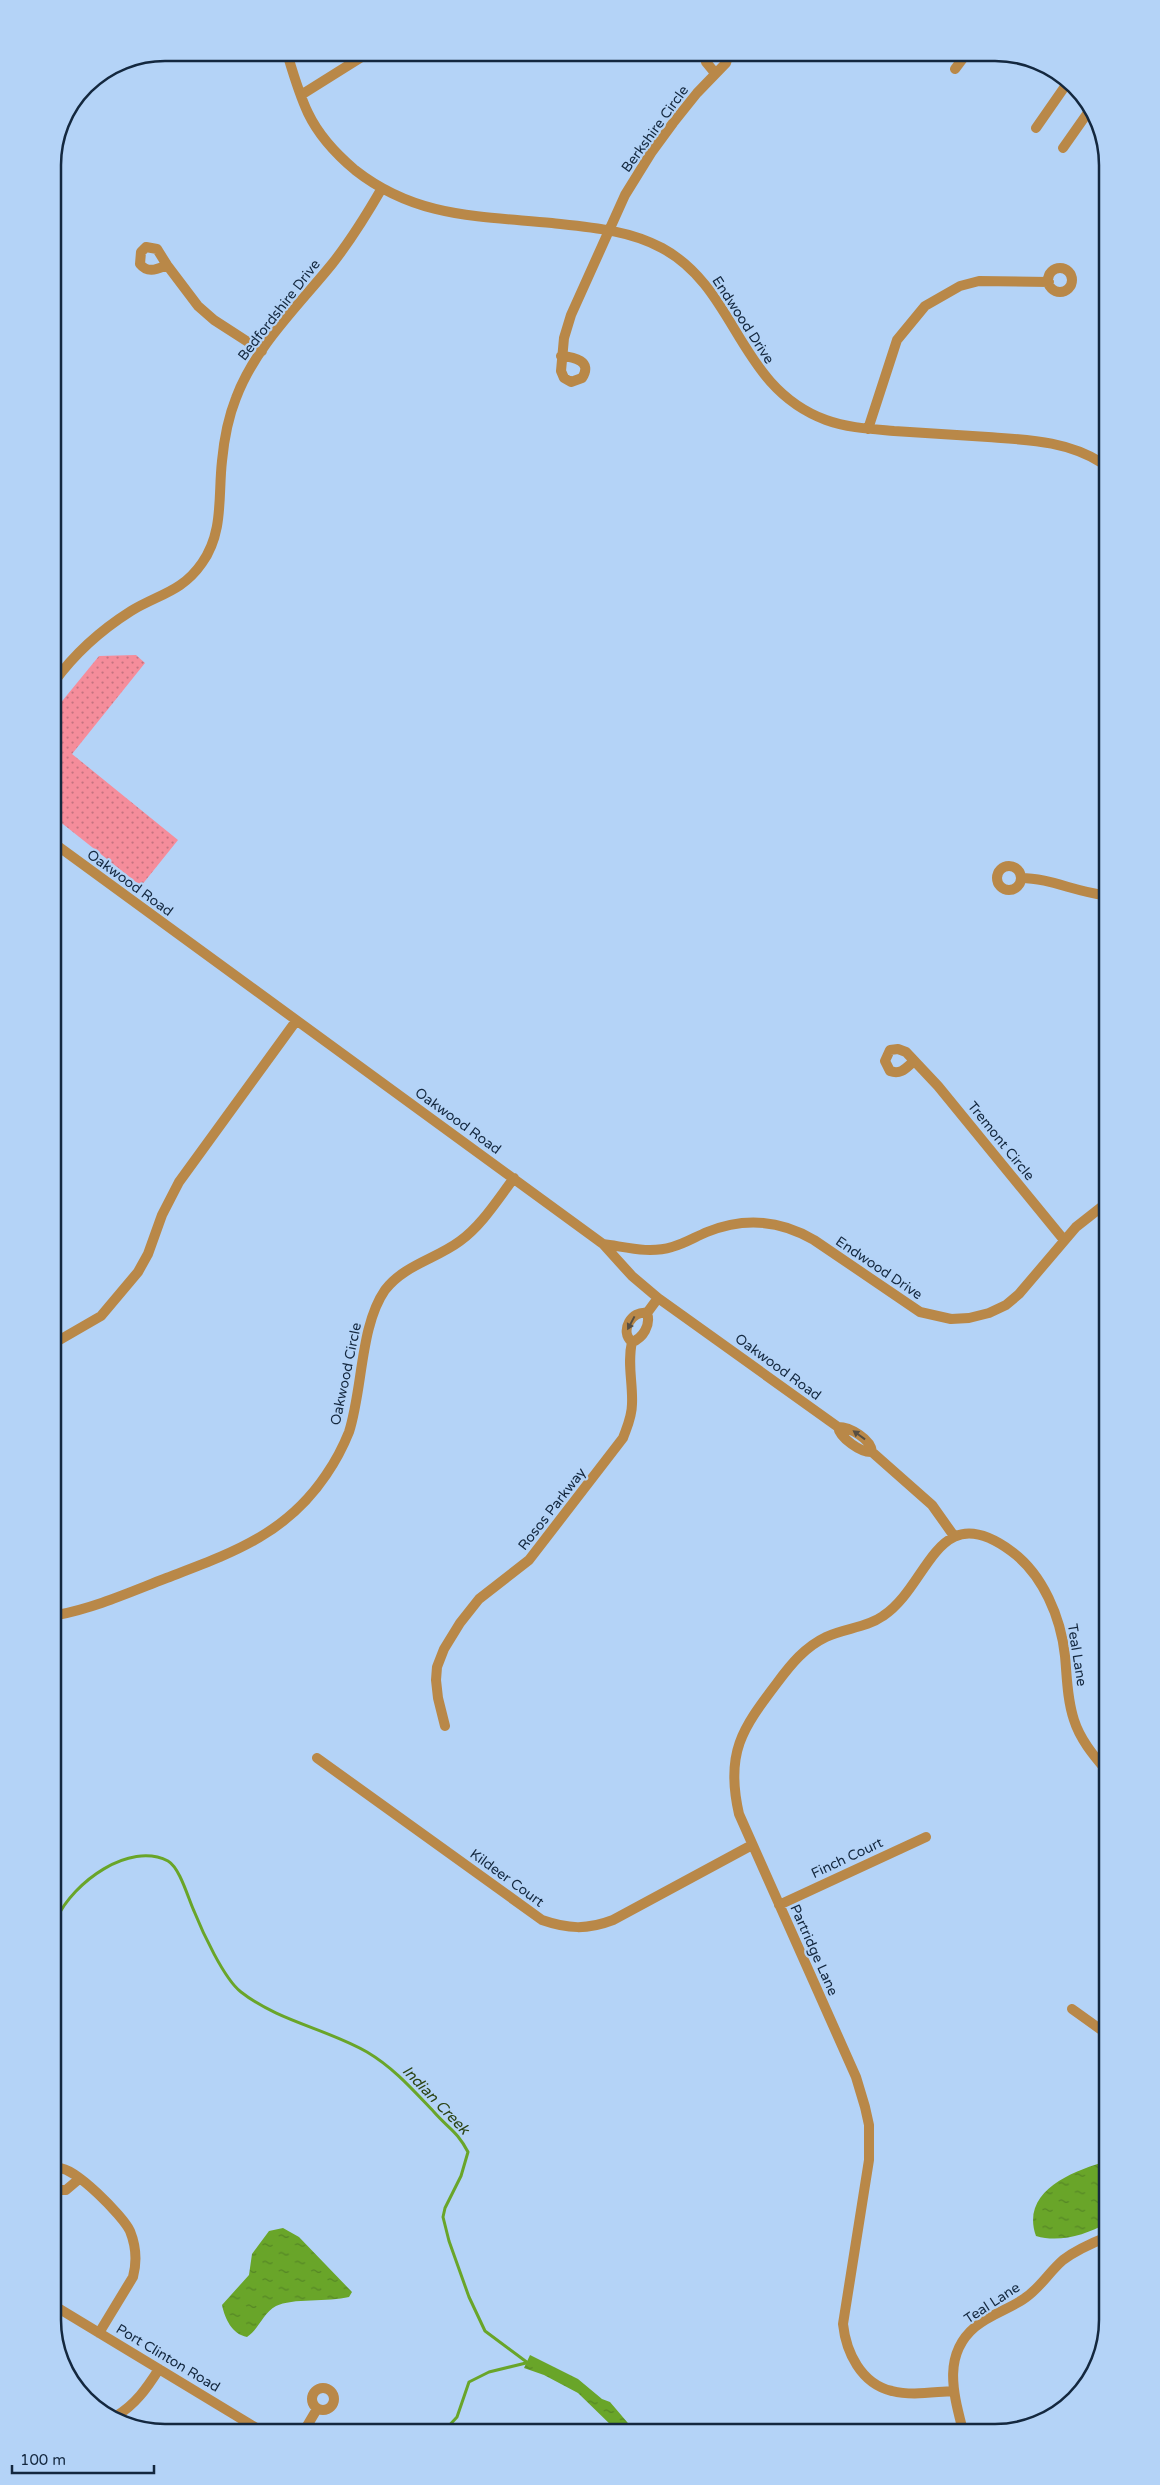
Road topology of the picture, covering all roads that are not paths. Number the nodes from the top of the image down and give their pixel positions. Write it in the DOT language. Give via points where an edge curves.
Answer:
graph roads {
  1 [pos="290,61"];
  2 [pos="355,61"];
  3 [pos="706,61"];
  4 [pos="726,61"];
  5 [pos="961,61"];
  6 [pos="955,70"];
  7 [pos="716,74"];
  8 [pos="1064,88"];
  9 [pos="301,95"];
  10 [pos="1086,116"];
  11 [pos="1036,128"];
  12 [pos="1063,148"];
  13 [pos="382,188"];
  14 [pos="609,231"];
  15 [pos="167,265"];
  16 [pos="1049,282"];
  17 [pos="262,351"];
  18 [pos="561,356"];
  19 [pos="868,429"];
  20 [pos="1099,461"];
  21 [pos="61,673"];
  22 [pos="61,849"];
  23 [pos="1021,878"];
  24 [pos="1099,895"];
  25 [pos="296,1021"];
  26 [pos="914,1061"];
  27 [pos="514,1178"];
  28 [pos="1099,1209"];
  29 [pos="1064,1240"];
  30 [pos="603,1244"];
  31 [pos="658,1298"];
  32 [pos="647,1313"];
  33 [pos="61,1339"];
  34 [pos="632,1342"];
  35 [pos="954,1536"];
  36 [pos="61,1614"];
  37 [pos="445,1726"];
  38 [pos="317,1758"];
  39 [pos="1099,1761"];
  40 [pos="926,1837"];
  41 [pos="752,1845"];
  42 [pos="779,1905"];
  43 [pos="1072,2009"];
  44 [pos="1099,2028"];
  45 [pos="61,2168"];
  46 [pos="79,2179"];
  47 [pos="61,2190"];
  48 [pos="1099,2240"];
  49 [pos="61,2310"];
  50 [pos="99,2332"];
  51 [pos="159,2369"];
  52 [pos="953,2391"];
  53 [pos="317,2409"];
  54 [pos="120,2413"];
  55 [pos="250,2424"];
  56 [pos="308,2424"];
  57 [pos="961,2424"];
  1 -- 9 [label="street, Endwood Drive"];
  2 -- 9 [label="street"];
  3 -- 7 [label="street"];
  4 -- 7 [label="street, Berkshire Circle"];
  5 -- 6 [label="street"];
  7 -- 14 [label="street, Berkshire Circle" via="690,101 650,154 625,195"];
  8 -- 11 [label="street"];
  9 -- 13 [label="street, Endwood Drive" via="309,114 332,149"];
  10 -- 12 [label="street"];
  13 -- 14 [label="street, Endwood Drive" via="401,199 457,215"];
  13 -- 17 [label="street, Bedfordshire Drive" via="349,242"];
  14 -- 18 [label="street, Berkshire Circle" via="571,315"];
  14 -- 19 [label="street, Endwood Drive" via="645,240 665,250 694,272 731,323 763,376 792,402 812,415"];
  15 -- 17 [label="street" via="190,298 206,313"];
  16 -- 19 [label="street" via="980,280 960,286 925,306 897,340"];
  17 -- 21 [label="street, Bedfordshire Drive" via="236,398 227,427 219,519 213,544 204,561 190,579 134,610 94,638"];
  19 -- 20 [label="street, Endwood Drive" via="1039,441 1074,448"];
  22 -- 25 [label="street, Oakwood Road"];
  23 -- 24 [label="street" via="1034,878"];
  25 -- 27 [label="street, Oakwood Road"];
  25 -- 33 [label="street" via="179,1182 138,1272 101,1316"];
  26 -- 29 [label="street, Tremont Circle" via="963,1114"];
  27 -- 30 [label="street, Oakwood Road"];
  27 -- 36 [label="street, Oakwood Circle" via="472,1232 448,1249 404,1271 386,1290 368,1328 358,1397 349,1432 326,1474 294,1513 266,1535 234,1552 98,1605"];
  28 -- 29 [label="street, Endwood Drive"];
  29 -- 30 [label="street, Endwood Drive" via="1030,1283 1006,1305 989,1313 951,1319 910,1307 814,1240 779,1225 761,1222 732,1224 672,1247 649,1251"];
  30 -- 31 [label="street, Oakwood Road" via="632,1276"];
  31 -- 32 [label="street, Rosos Parkway"];
  31 -- 35 [label="street, Oakwood Road" via="838,1427 853,1431 870,1444 872,1452 932,1505"];
  32 -- 34 [label="street, Rosos Parkway" via="645,1330"];
  32 -- 34 [label="street, Rosos Parkway, one-way" via="639,1312 629,1323 626,1333"];
  34 -- 37 [label="street, Rosos Parkway" via="629,1356 631,1418 623,1438 529,1560 479,1600 444,1649 436,1680"];
  35 -- 39 [label="street, Teal Lane" via="965,1532 990,1538 1030,1570 1040,1584 1050,1601 1062,1636 1074,1720"];
  35 -- 41 [label="street, Partridge Lane" via="934,1553 893,1609 864,1626 827,1637 804,1651 750,1719 738,1745 733,1772 739,1814"];
  38 -- 41 [label="street, Kildeer Court" via="542,1920 563,1927 588,1928 613,1920"];
  40 -- 42 [label="street, Finch Court"];
  41 -- 42 [label="street, Partridge Lane"];
  42 -- 52 [label="street, Partridge Lane" via="856,2077 869,2125 869,2160 843,2324 848,2349 859,2369 890,2391 912,2394"];
  43 -- 44 [label="street"];
  45 -- 46 [label="street" via="68,2169"];
  46 -- 47 [label="street" via="66,2190"];
  46 -- 50 [label="street" via="121,2218 134,2244 136,2267 133,2277"];
  48 -- 52 [label="street, Teal Lane" via="1063,2261 1025,2299 975,2327 965,2338 954,2360"];
  49 -- 50 [label="street, Port Clinton Road"];
  50 -- 51 [label="street, Port Clinton Road"];
  51 -- 54 [label="street" via="146,2390"];
  51 -- 55 [label="street, Port Clinton Road"];
  52 -- 57 [label="street, Teal Lane"];
  53 -- 56 [label="street"];
}
